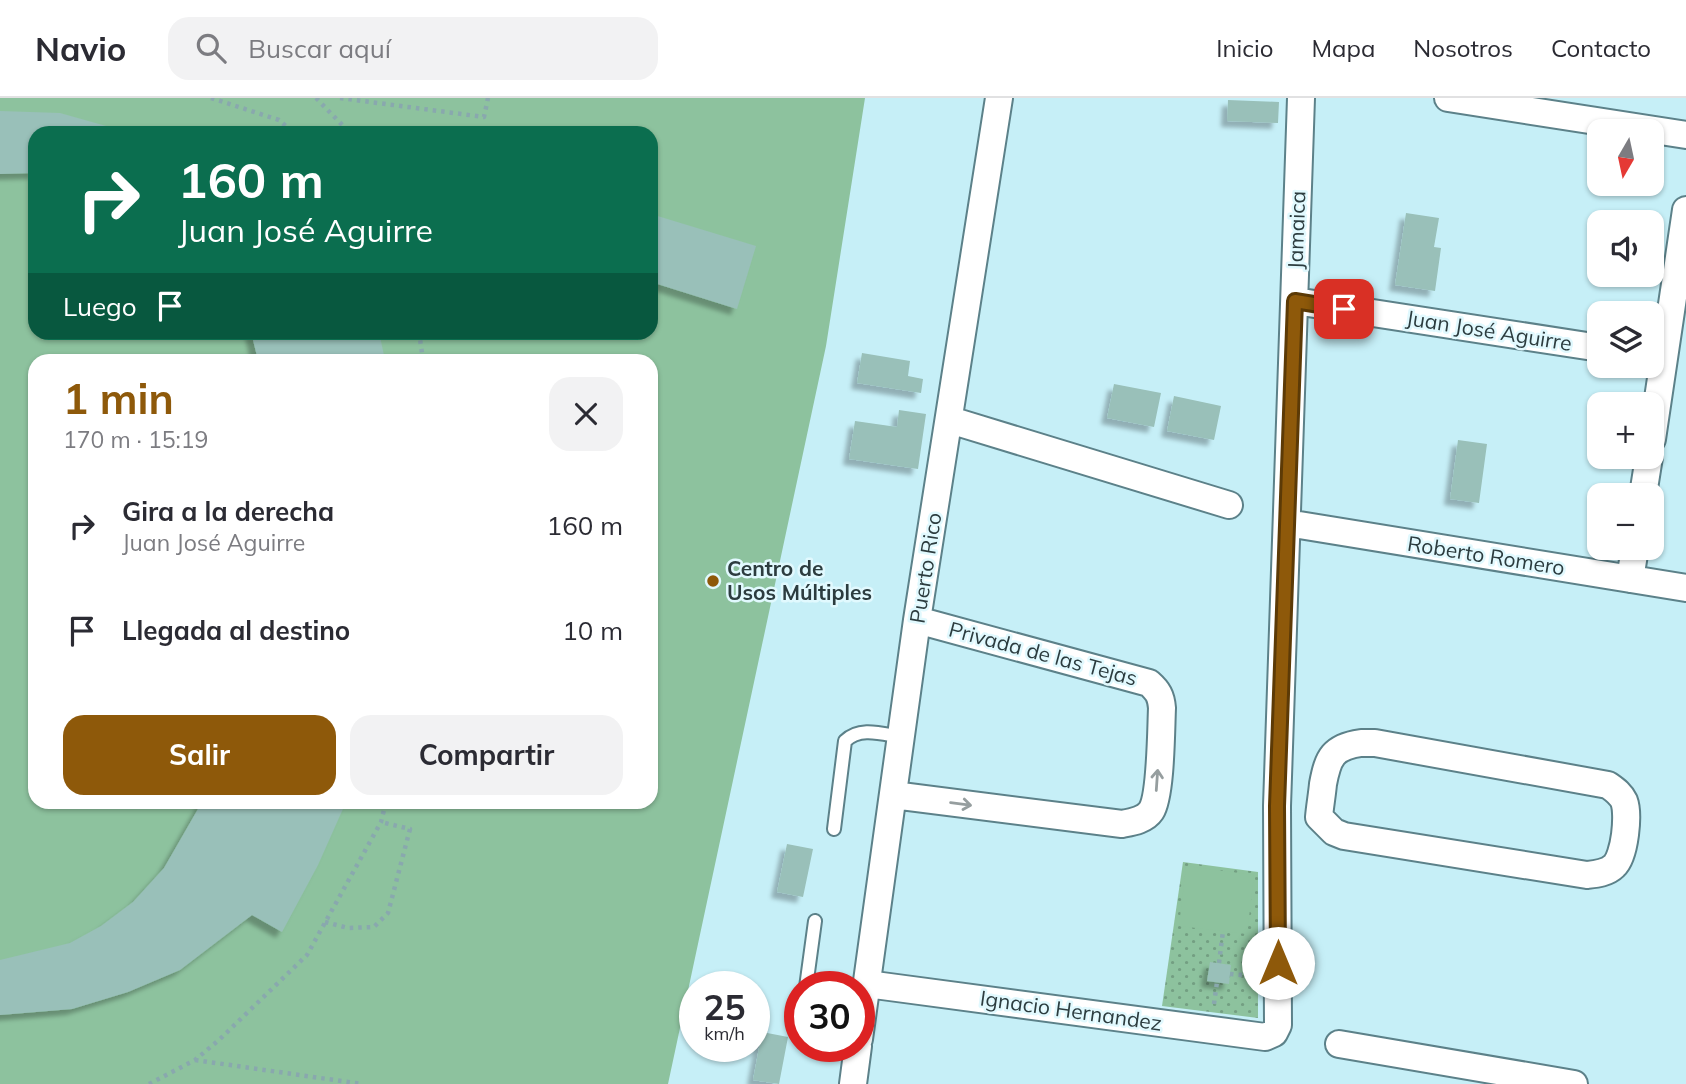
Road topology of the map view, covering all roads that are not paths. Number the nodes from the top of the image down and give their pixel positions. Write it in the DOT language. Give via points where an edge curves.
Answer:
graph roads {
  1 [pos="999,98"];
  2 [pos="1301,98"];
  3 [pos="1448,98"];
  4 [pos="1476,100"];
  5 [pos="1686,135"];
  6 [pos="1686,210"];
  7 [pos="1295,301"];
  8 [pos="1587,346"];
  9 [pos="1668,359"];
  10 [pos="1661,392"];
  11 [pos="950,420"];
  12 [pos="1229,505"];
  13 [pos="1287,523"];
  14 [pos="1633,560"];
  15 [pos="1630,579"];
  16 [pos="1686,588"];
  17 [pos="917,620"];
  18 [pos="901,737"];
  19 [pos="893,796"];
  20 [pos="1277,806"];
  21 [pos="1320,808"];
  22 [pos="834,829"];
  23 [pos="815,921"];
  24 [pos="808,971"];
  25 [pos="869,971"];
  26 [pos="875,985"];
  27 [pos="1274,1033"];
  28 [pos="1339,1044"];
  29 [pos="856,1062"];
  30 [pos="1526,1080"];
  31 [pos="853,1084"];
  32 [pos="1574,1084"];
  1 -- 11 [label="street, Puerto Rico"];
  2 -- 7 [label="street, Jamaica"];
  3 -- 4 [label="street"];
  4 -- 5 [label="street"];
  6 -- 9 [label="street"];
  7 -- 8 [label="street, Juan José Aguirre"];
  7 -- 13 [label="street, Jamaica"];
  9 -- 10 [label="street"];
  11 -- 12 [label="street"];
  11 -- 17 [label="street, Puerto Rico"];
  13 -- 15 [label="street, Roberto Romero"];
  13 -- 20 [label="street, Jamaica"];
  14 -- 15 [label="street"];
  15 -- 16 [label="street, Roberto Romero"];
  17 -- 18 [label="street, Puerto Rico"];
  19 -- 17 [label="street, Privada de las Tejas, one-way" via="1122,824 1150,813 1156,794 1162,708 1161,697 1149,683"];
  18 -- 19 [label="street, Puerto Rico"];
  18 -- 22 [label="lane" via="864,732 845,741"];
  19 -- 25 [label="street, Puerto Rico"];
  20 -- 21 [label="street"];
  20 -- 27 [label="street, Jamaica" via="1278,1025"];
  21 -- 21 [label="street" via="1319,817 1344,836 1587,875 1614,867 1619,860 1627,813 1619,793 1597,781 1375,743 1348,745 1332,755"];
  23 -- 24 [label="lane"];
  26 -- 27 [label="street, Ignacio Hernandez" via="1265,1037"];
  28 -- 30 [label="street"];
  29 -- 31 [label="street, Puerto Rico"];
  30 -- 32 [label="street"];
}
